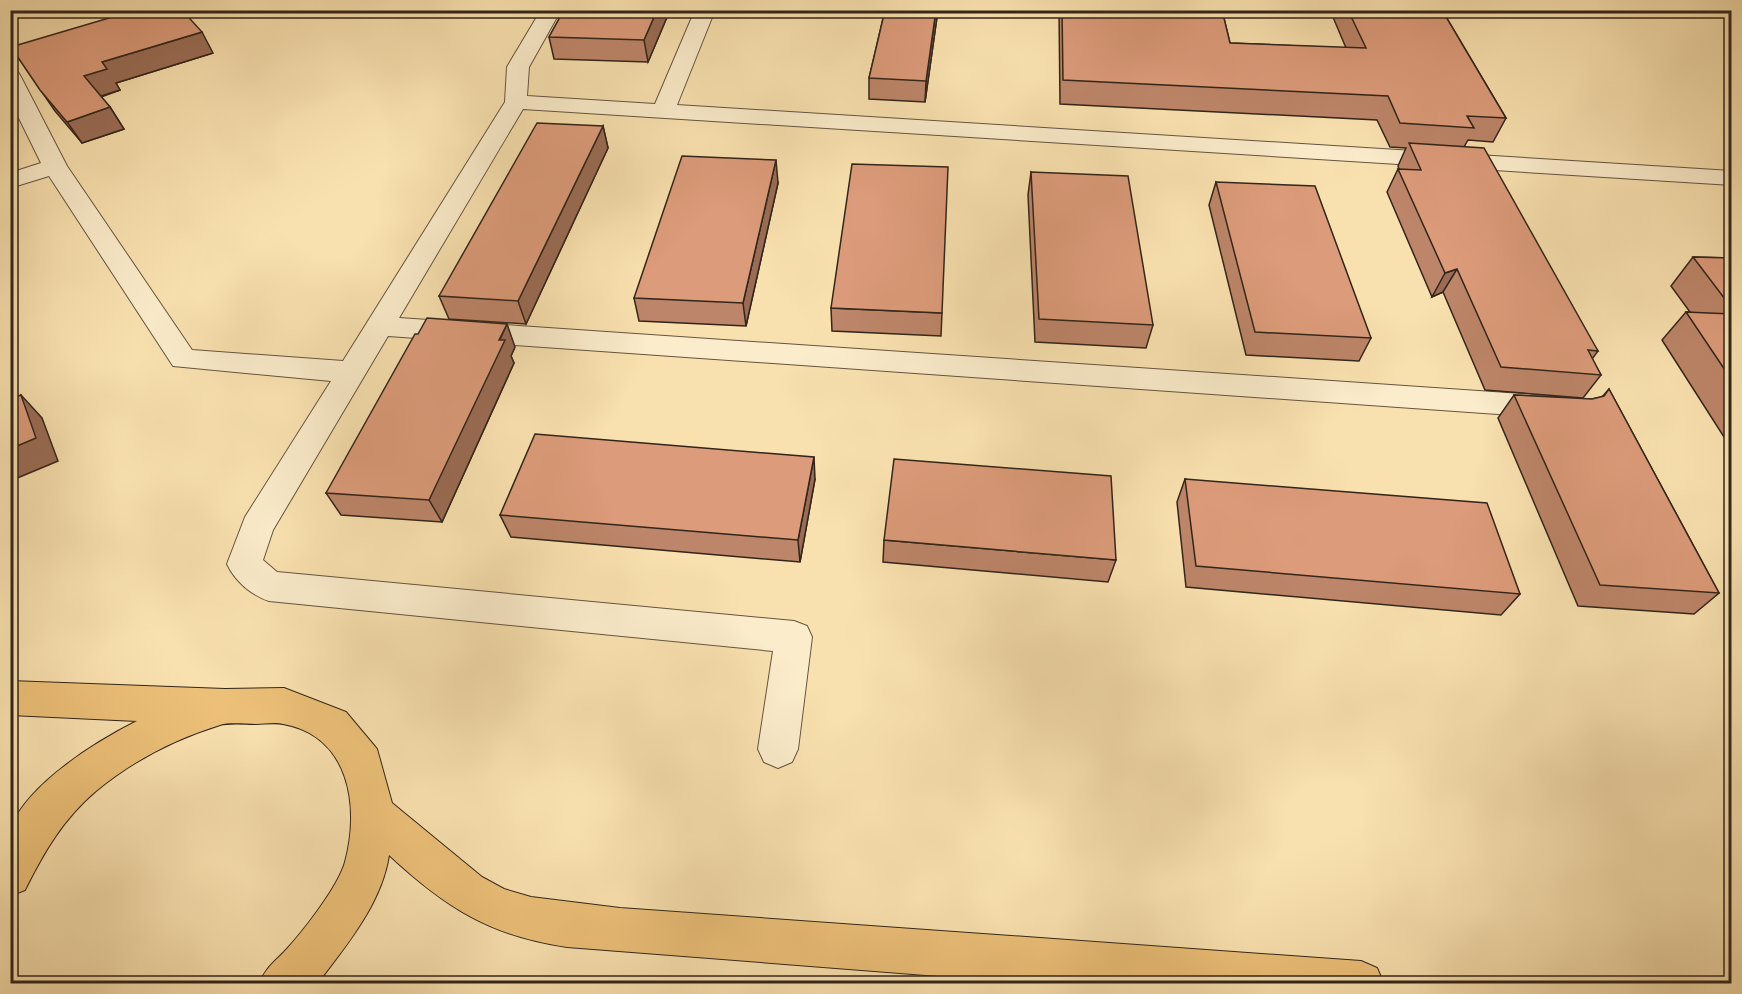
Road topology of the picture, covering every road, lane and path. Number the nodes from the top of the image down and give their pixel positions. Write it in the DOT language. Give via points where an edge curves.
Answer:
graph roads {
  1 [pos="551,10"];
  2 [pos="705,10"];
  3 [pos="10,77"];
  4 [pos="516,102"];
  5 [pos="663,111"];
  6 [pos="55,166"];
  7 [pos="1731,177"];
  8 [pos="10,181"];
  9 [pos="378,327"];
  10 [pos="350,372"];
  11 [pos="1574,409"];
  12 [pos="10,698"];
  13 [pos="225,707"];
  14 [pos="778,749"];
  15 [pos="374,814"];
  16 [pos="10,875"];
  17 [pos="282,984"];
  18 [pos="1362,984"];
  1 -- 4 [label="lane" via="518,67"];
  2 -- 5 [label="lane"];
  3 -- 6 [label="lane"];
  4 -- 5 [label="lane"];
  4 -- 9 [label="lane"];
  5 -- 7 [label="lane"];
  6 -- 8 [label="lane"];
  6 -- 10 [label="lane" via="183,359"];
  9 -- 10 [label="lane"];
  9 -- 11 [label="lane"];
  10 -- 14 [label="lane" via="257,526 244,564 269,586 794,637"];
  12 -- 13 [label="main road"];
  13 -- 15 [label="main road" via="284,706 332,725 363,762"];
  13 -- 16 [label="main road" via="177,722 136,741 83,777 51,809 27,841"];
  15 -- 17 [label="main road" via="365,870 335,924"];
  15 -- 18 [label="main road" via="482,902 526,917 620,930"];
}
